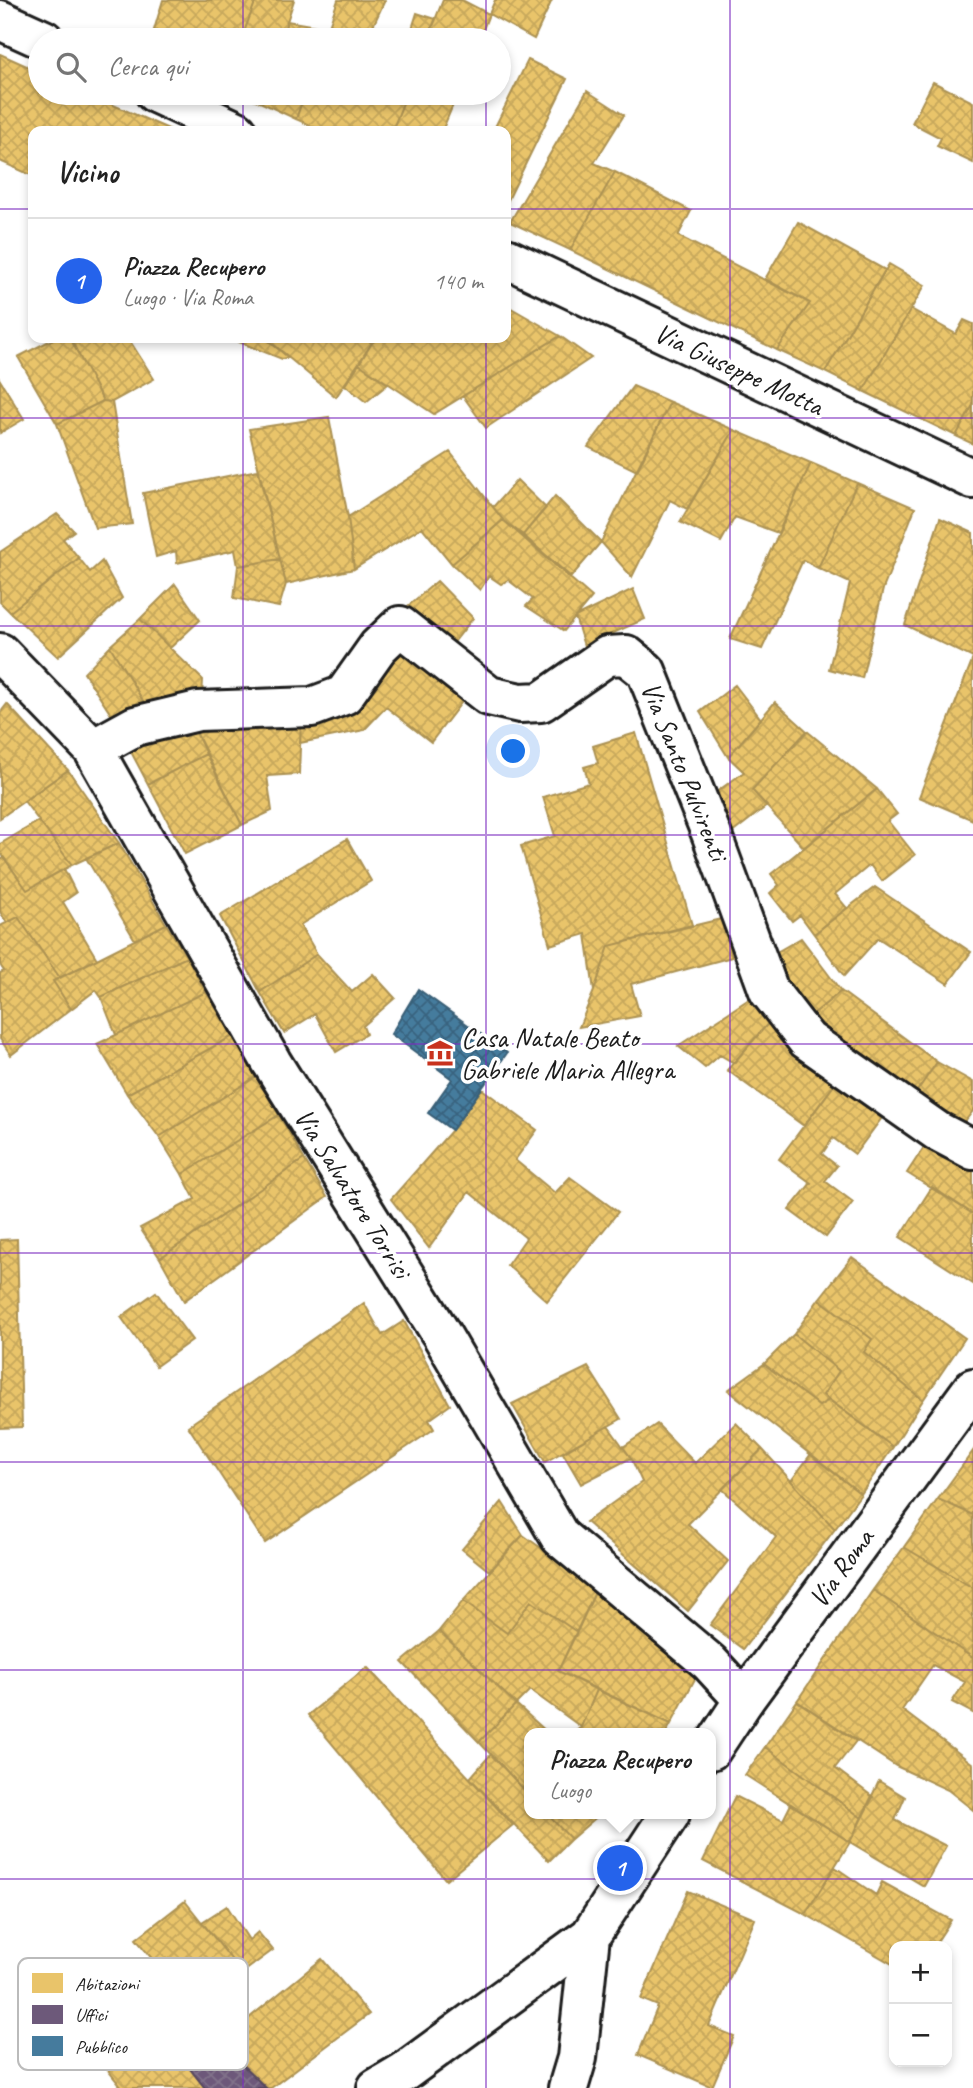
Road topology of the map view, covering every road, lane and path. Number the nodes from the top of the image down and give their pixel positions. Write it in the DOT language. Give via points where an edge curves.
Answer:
graph roads {
  1 [pos="0,20"];
  2 [pos="28,33"];
  3 [pos="181,105"];
  4 [pos="226,126"];
  5 [pos="511,260"];
  6 [pos="973,479"];
  7 [pos="0,653"];
  8 [pos="93,749"];
  9 [pos="973,1150"];
  10 [pos="973,1388"];
  11 [pos="744,1700"];
  12 [pos="716,1742"];
  13 [pos="667,1819"];
  14 [pos="590,1936"];
  15 [pos="573,2073"];
  16 [pos="377,2088"];
  1 -- 2 [label="street"];
  3 -- 4 [label="street"];
  5 -- 6 [label="street, Via Giuseppe Motta"];
  7 -- 8 [label="street, Via Salvatore Torrisi"];
  8 -- 9 [label="street, Via Santo Pulvirenti" via="135,726 198,711 312,707 344,695 378,646 400,626 489,696 520,703 541,702 607,656 626,655 646,671 769,991 807,1040 937,1131"];
  8 -- 11 [label="street, Via Salvatore Torrisi" via="272,1063 440,1332 560,1537 709,1662"];
  10 -- 11 [label="street, Via Roma"];
  11 -- 12 [label="street, Via Roma"];
  13 -- 14 [label="street"];
  14 -- 15 [label="street"];
  14 -- 16 [label="street"];
}
